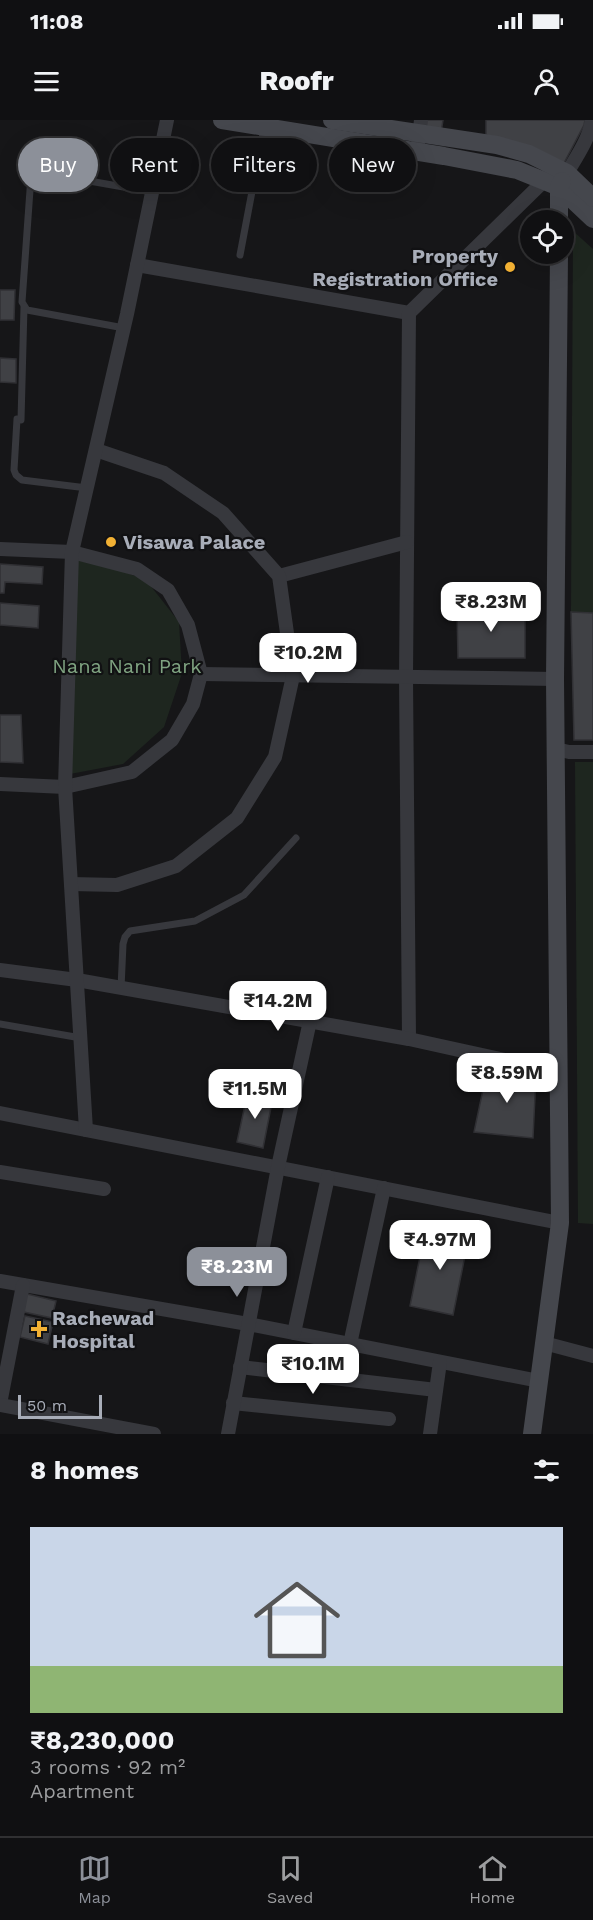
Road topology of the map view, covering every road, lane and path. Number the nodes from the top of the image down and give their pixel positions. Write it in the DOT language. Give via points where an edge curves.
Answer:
graph roads {
  1 [pos="167,120"];
  2 [pos="222,120"];
  3 [pos="332,120"];
  4 [pos="592,120"];
  5 [pos="420,127"];
  6 [pos="264,128"];
  7 [pos="163,138"];
  8 [pos="417,152"];
  9 [pos="556,176"];
  10 [pos="110,185"];
  11 [pos="152,192"];
  12 [pos="593,198"];
  13 [pos="558,210"];
  14 [pos="593,219"];
  15 [pos="240,255"];
  16 [pos="559,264"];
  17 [pos="137,265"];
  18 [pos="24,307"];
  19 [pos="409,313"];
  20 [pos="124,328"];
  21 [pos="96,450"];
  22 [pos="87,488"];
  23 [pos="407,542"];
  24 [pos="0,549"];
  25 [pos="72,552"];
  26 [pos="279,576"];
  27 [pos="201,674"];
  28 [pos="293,676"];
  29 [pos="406,677"];
  30 [pos="555,679"];
  31 [pos="556,749"];
  32 [pos="593,752"];
  33 [pos="0,784"];
  34 [pos="65,786"];
  35 [pos="296,838"];
  36 [pos="71,884"];
  37 [pos="0,970"];
  38 [pos="77,980"];
  39 [pos="121,988"];
  40 [pos="310,1022"];
  41 [pos="0,1024"];
  42 [pos="81,1038"];
  43 [pos="409,1039"];
  44 [pos="560,1072"];
  45 [pos="0,1113"];
  46 [pos="86,1130"];
  47 [pos="278,1167"];
  48 [pos="0,1172"];
  49 [pos="328,1177"];
  50 [pos="384,1188"];
  51 [pos="104,1189"];
  52 [pos="560,1223"];
  53 [pos="0,1281"];
  54 [pos="23,1285"];
  55 [pos="248,1324"];
  56 [pos="294,1333"];
  57 [pos="544,1343"];
  58 [pos="351,1344"];
  59 [pos="593,1356"];
  60 [pos="440,1362"];
  61 [pos="240,1366"];
  62 [pos="539,1381"];
  63 [pos="436,1390"];
  64 [pos="233,1403"];
  65 [pos="0,1405"];
  66 [pos="389,1419"];
  67 [pos="154,1434"];
  68 [pos="228,1434"];
  69 [pos="430,1434"];
  70 [pos="532,1434"];
  1 -- 7 [label="street"];
  2 -- 6 [label="street"];
  3 -- 5 [label="street"];
  4 -- 9 [label="street" via="583,145"];
  5 -- 8 [label="street"];
  5 -- 9 [label="street" via="529,154"];
  6 -- 8 [label="street"];
  6 -- 15 [label="lane"];
  8 -- 9 [label="street"];
  9 -- 12 [label="street"];
  9 -- 13 [label="street"];
  9 -- 14 [label="street"];
  9 -- 19 [label="street"];
  10 -- 18 [label="lane" via="38,172 31,176"];
  11 -- 17 [label="street"];
  16 -- 30 [label="street"];
  17 -- 19 [label="street"];
  17 -- 20 [label="street"];
  18 -- 20 [label="lane"];
  18 -- 22 [label="lane" via="14,470 22,480"];
  19 -- 23 [label="street"];
  20 -- 21 [label="street"];
  21 -- 22 [label="street"];
  21 -- 26 [label="street" via="164,473 224,513"];
  22 -- 25 [label="street"];
  23 -- 26 [label="street"];
  23 -- 29 [label="street"];
  24 -- 25 [label="street"];
  25 -- 27 [label="street" via="137,568 168,590 188,625"];
  25 -- 34 [label="street"];
  26 -- 28 [label="street"];
  27 -- 28 [label="street"];
  27 -- 34 [label="street" via="192,704 164,747 132,772"];
  28 -- 29 [label="street"];
  28 -- 36 [label="street" via="275,757 237,819 176,866 117,885"];
  29 -- 30 [label="street"];
  29 -- 43 [label="street"];
  30 -- 31 [label="street"];
  31 -- 32 [label="street"];
  31 -- 44 [label="street"];
  33 -- 34 [label="street"];
  34 -- 36 [label="street"];
  35 -- 39 [label="lane" via="244,895 195,921 130,931 123,944"];
  36 -- 38 [label="street"];
  37 -- 38 [label="street"];
  38 -- 39 [label="street"];
  38 -- 42 [label="street"];
  39 -- 40 [label="street"];
  40 -- 43 [label="street"];
  40 -- 47 [label="street"];
  41 -- 42 [label="lane"];
  42 -- 46 [label="street"];
  43 -- 44 [label="street"];
  44 -- 52 [label="street"];
  45 -- 46 [label="street"];
  46 -- 47 [label="street"];
  47 -- 49 [label="street"];
  47 -- 55 [label="street"];
  48 -- 51 [label="street"];
  49 -- 50 [label="street"];
  49 -- 56 [label="street"];
  50 -- 52 [label="street"];
  50 -- 58 [label="street"];
  52 -- 57 [label="street"];
  53 -- 54 [label="street"];
  54 -- 55 [label="street"];
  54 -- 65 [label="street"];
  55 -- 56 [label="street"];
  55 -- 61 [label="street"];
  56 -- 58 [label="street"];
  57 -- 59 [label="street"];
  57 -- 62 [label="street"];
  58 -- 60 [label="street"];
  60 -- 62 [label="street"];
  60 -- 63 [label="street"];
  61 -- 63 [label="street"];
  61 -- 64 [label="street"];
  62 -- 70 [label="street"];
  63 -- 69 [label="street"];
  64 -- 66 [label="street"];
  64 -- 68 [label="street"];
  65 -- 67 [label="street"];
}
